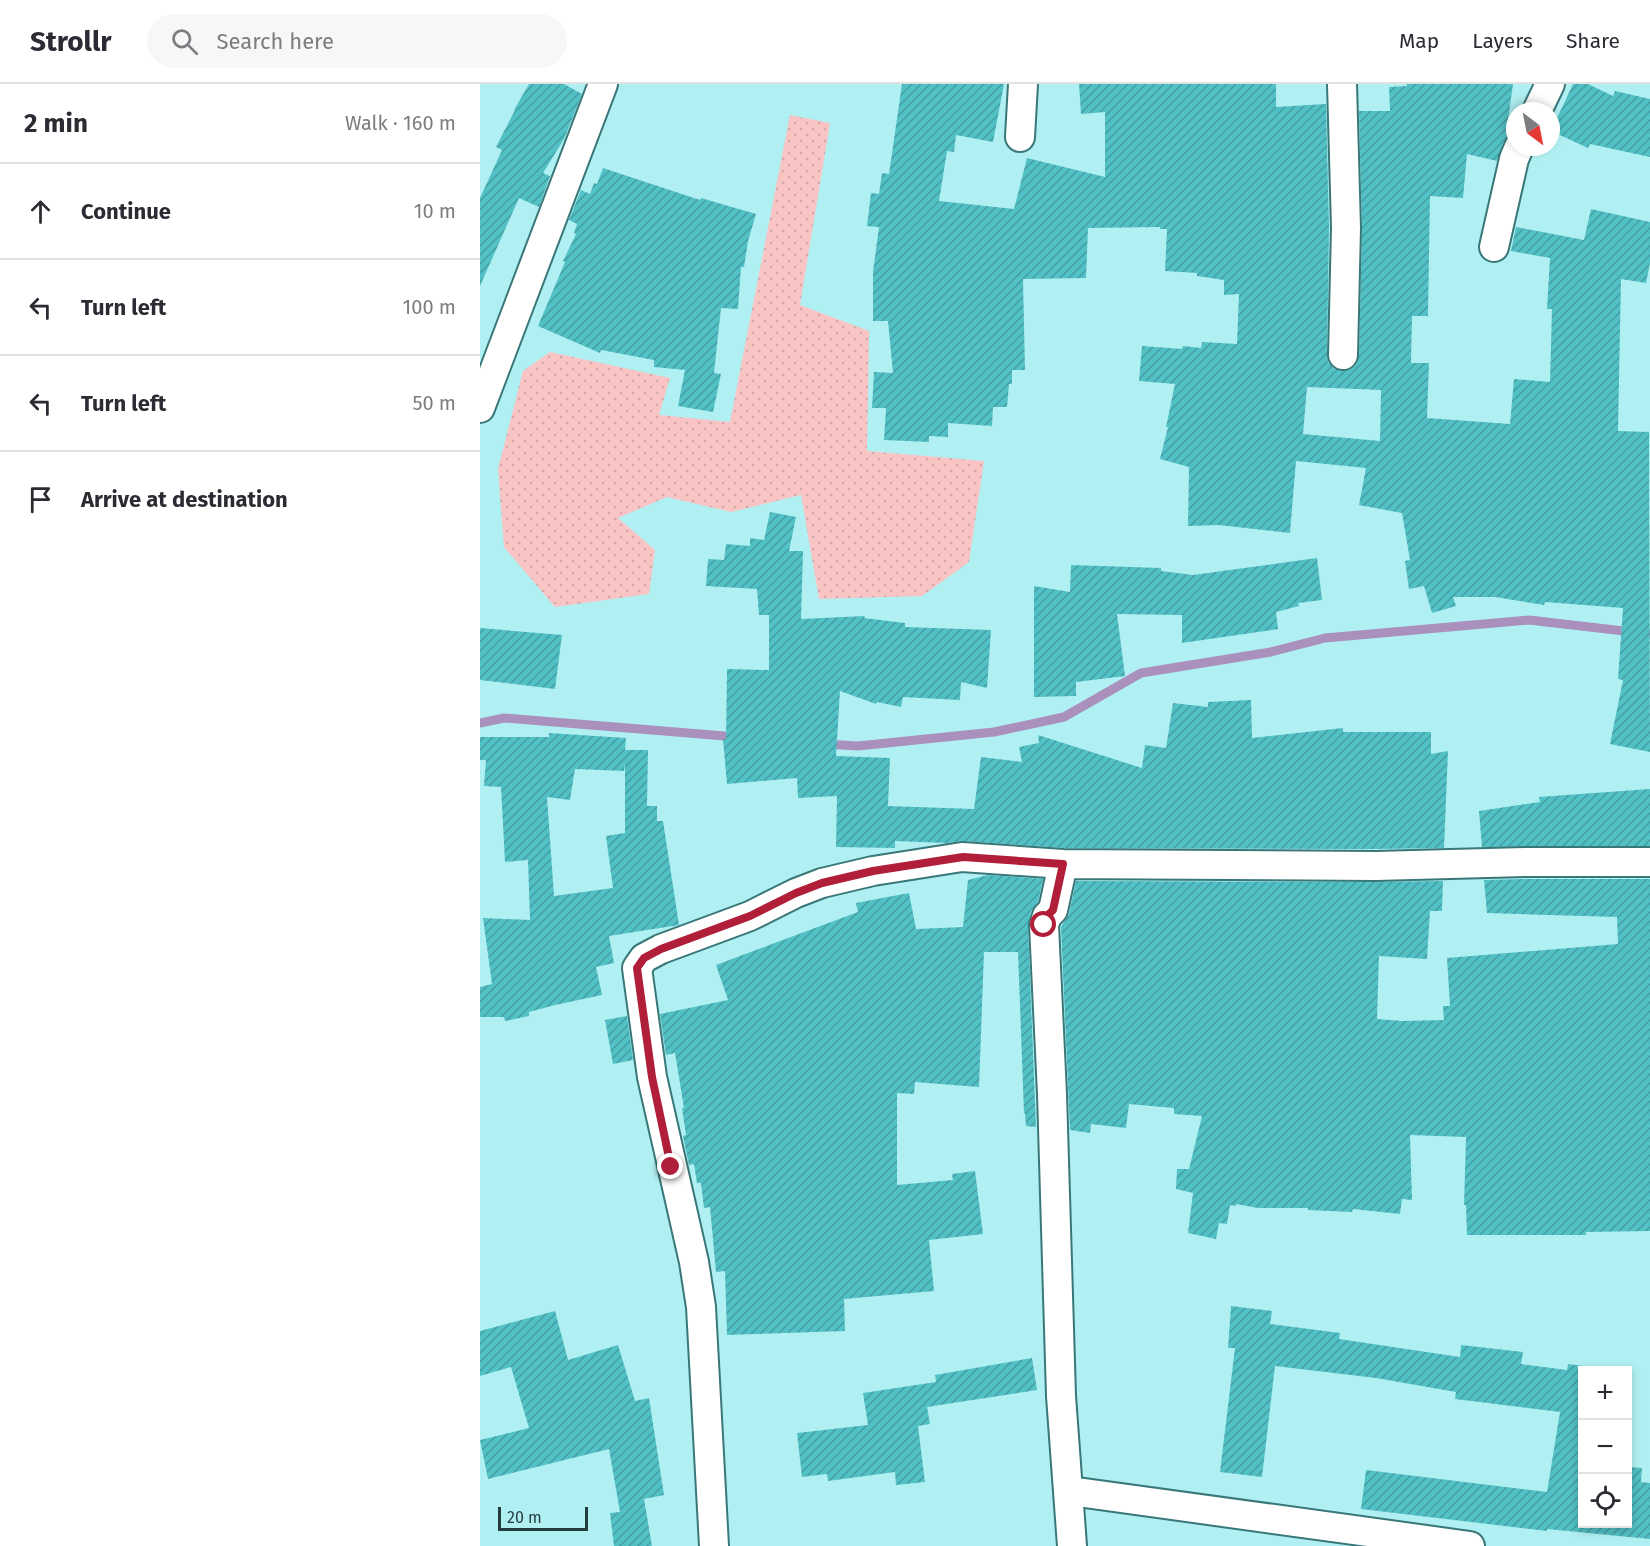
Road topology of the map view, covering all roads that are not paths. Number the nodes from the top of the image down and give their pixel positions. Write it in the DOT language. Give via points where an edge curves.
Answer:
graph roads {
  1 [pos="603,84"];
  2 [pos="1023,84"];
  3 [pos="1342,84"];
  4 [pos="1550,84"];
  5 [pos="1541,102"];
  6 [pos="1020,137"];
  7 [pos="1516,156"];
  8 [pos="1494,247"];
  9 [pos="1343,355"];
  10 [pos="480,408"];
  11 [pos="1650,862"];
  12 [pos="1063,864"];
  13 [pos="1070,1491"];
  14 [pos="714,1546"];
  15 [pos="1072,1546"];
  16 [pos="1470,1546"];
  1 -- 10 [label="street"];
  2 -- 6 [label="street"];
  3 -- 9 [label="street" via="1346,228"];
  4 -- 5 [label="street"];
  7 -- 8 [label="street"];
  11 -- 12 [label="street" via="1376,866"];
  12 -- 13 [label="street" via="1053,910 1044,925 1061,1396"];
  12 -- 14 [label="street" via="963,857 822,883 750,916 661,949 644,958 637,968 652,1077 701,1307"];
  13 -- 15 [label="street"];
  13 -- 16 [label="street"];
}
